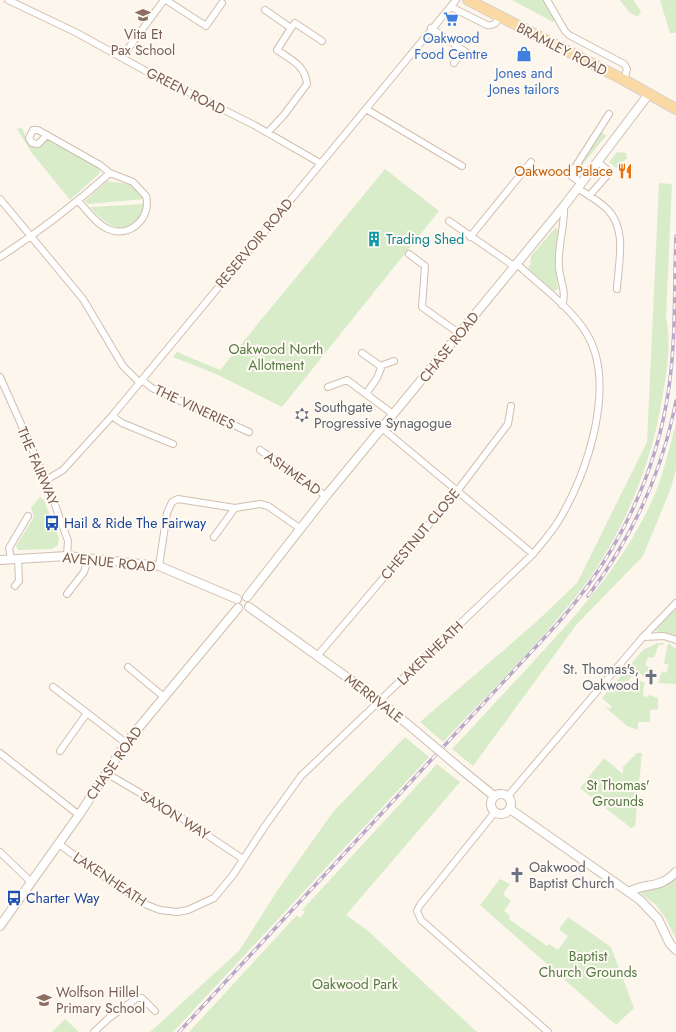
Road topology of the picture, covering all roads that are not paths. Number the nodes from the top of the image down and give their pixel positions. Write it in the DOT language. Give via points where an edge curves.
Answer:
graph roads {
  1 [pos="8,0"];
  2 [pos="165,0"];
  3 [pos="456,0"];
  4 [pos="468,0"];
  5 [pos="547,0"];
  6 [pos="222,3"];
  7 [pos="484,4"];
  8 [pos="451,7"];
  9 [pos="266,10"];
  10 [pos="500,17"];
  11 [pos="291,28"];
  12 [pos="431,28"];
  13 [pos="322,40"];
  14 [pos="463,50"];
  15 [pos="470,55"];
  16 [pos="122,57"];
  17 [pos="454,63"];
  18 [pos="624,80"];
  19 [pos="648,95"];
  20 [pos="366,109"];
  21 [pos="676,109"];
  22 [pos="609,114"];
  23 [pos="268,132"];
  24 [pos="47,135"];
  25 [pos="531,162"];
  26 [pos="598,162"];
  27 [pos="320,163"];
  28 [pos="462,166"];
  29 [pos="110,173"];
  30 [pos="579,186"];
  31 [pos="589,196"];
  32 [pos="0,199"];
  33 [pos="78,201"];
  34 [pos="564,206"];
  35 [pos="449,222"];
  36 [pos="31,237"];
  37 [pos="470,237"];
  38 [pos="409,254"];
  39 [pos="0,257"];
  40 [pos="515,265"];
  41 [pos="617,289"];
  42 [pos="562,305"];
  43 [pos="460,334"];
  44 [pos="362,353"];
  45 [pos="394,361"];
  46 [pos="380,366"];
  47 [pos="0,377"];
  48 [pos="141,381"];
  49 [pos="328,387"];
  50 [pos="366,394"];
  51 [pos="511,406"];
  52 [pos="393,414"];
  53 [pos="112,416"];
  54 [pos="383,429"];
  55 [pos="249,432"];
  56 [pos="173,444"];
  57 [pos="260,450"];
  58 [pos="46,480"];
  59 [pos="458,490"];
  60 [pos="326,496"];
  61 [pos="235,508"];
  62 [pos="28,516"];
  63 [pos="301,529"];
  64 [pos="214,537"];
  65 [pos="534,554"];
  66 [pos="67,556"];
  67 [pos="14,559"];
  68 [pos="88,559"];
  69 [pos="0,560"];
  70 [pos="159,566"];
  71 [pos="15,586"];
  72 [pos="67,594"];
  73 [pos="247,597"];
  74 [pos="237,599"];
  75 [pos="676,603"];
  76 [pos="249,607"];
  77 [pos="238,608"];
  78 [pos="643,637"];
  79 [pos="676,640"];
  80 [pos="318,655"];
  81 [pos="128,667"];
  82 [pos="53,687"];
  83 [pos="164,697"];
  84 [pos="380,701"];
  85 [pos="86,713"];
  86 [pos="126,743"];
  87 [pos="60,751"];
  88 [pos="0,753"];
  89 [pos="106,773"];
  90 [pos="494,796"];
  91 [pos="508,796"];
  92 [pos="510,810"];
  93 [pos="495,812"];
  94 [pos="79,815"];
  95 [pos="58,844"];
  96 [pos="0,852"];
  97 [pos="243,859"];
  98 [pos="676,872"];
  99 [pos="31,882"];
  100 [pos="629,892"];
  101 [pos="0,926"];
  102 [pos="676,950"];
  103 [pos="155,1011"];
  104 [pos="94,1032"];
  105 [pos="548,1032"];
  1 -- 16 [label="street, GREEN ROAD"];
  2 -- 6 [label="street" via="206,26"];
  2 -- 16 [label="street"];
  3 -- 8 [label="street, RESERVOIR ROAD"];
  4 -- 7 [label="main road, BRAMLEY ROAD"];
  5 -- 18 [label="street, BRAMLEY ROAD" via="569,35 624,64 627,69"];
  7 -- 10 [label="main road, BRAMLEY ROAD"];
  8 -- 10 [label="street, BRAMLEY ROAD" via="487,25 496,24"];
  8 -- 12 [label="street, RESERVOIR ROAD"];
  9 -- 11 [label="street"];
  10 -- 18 [label="main road, BRAMLEY ROAD"];
  11 -- 13 [label="street" via="295,23"];
  11 -- 23 [label="street" via="277,50 301,67 306,74 307,84"];
  12 -- 14 [label="street"];
  12 -- 20 [label="street, RESERVOIR ROAD"];
  14 -- 15 [label="street"];
  14 -- 17 [label="street"];
  16 -- 23 [label="street, GREEN ROAD"];
  18 -- 19 [label="main road, BRAMLEY ROAD"];
  19 -- 21 [label="main road, BRAMLEY ROAD"];
  19 -- 26 [label="street, CHASE ROAD"];
  20 -- 27 [label="street, RESERVOIR ROAD"];
  20 -- 28 [label="street"];
  22 -- 30 [label="street" via="570,175"];
  23 -- 27 [label="street, GREEN ROAD"];
  24 -- 29 [label="street"];
  25 -- 37 [label="street"];
  26 -- 30 [label="street, CHASE ROAD"];
  26 -- 31 [label="street" via="610,172"];
  27 -- 48 [label="street, RESERVOIR ROAD"];
  29 -- 33 [label="street"];
  29 -- 33 [label="street" via="133,182 146,196 147,210 140,223 129,230 108,229 98,223"];
  30 -- 31 [label="street"];
  30 -- 34 [label="street, CHASE ROAD"];
  31 -- 41 [label="street" via="611,213 619,229"];
  32 -- 36 [label="street, THE VINERIES"];
  33 -- 36 [label="street"];
  34 -- 40 [label="street, CHASE ROAD"];
  34 -- 42 [label="street" via="558,255 564,294"];
  35 -- 37 [label="street, LAKENHEATH"];
  36 -- 39 [label="street"];
  36 -- 48 [label="street, THE VINERIES" via="83,298 123,366"];
  37 -- 40 [label="street, LAKENHEATH"];
  38 -- 43 [label="street" via="425,266 422,307"];
  40 -- 42 [label="street, LAKENHEATH"];
  40 -- 43 [label="street, CHASE ROAD"];
  42 -- 65 [label="street, LAKENHEATH" via="586,332 598,359 599,403 595,430 586,461 572,494 559,521"];
  43 -- 52 [label="street, CHASE ROAD"];
  44 -- 46 [label="street"];
  45 -- 46 [label="street"];
  46 -- 50 [label="street" via="377,378"];
  47 -- 58 [label="street, THE FAIRWAY"];
  48 -- 53 [label="street, RESERVOIR ROAD"];
  48 -- 55 [label="street, THE VINERIES"];
  49 -- 50 [label="street" via="348,380"];
  50 -- 52 [label="street"];
  51 -- 59 [label="street, CHESTNUT CLOSE" via="508,424"];
  52 -- 54 [label="street, CHASE ROAD"];
  53 -- 56 [label="street" via="122,423"];
  53 -- 58 [label="street, RESERVOIR ROAD" via="63,470"];
  54 -- 59 [label="street"];
  54 -- 60 [label="street, CHASE ROAD"];
  57 -- 60 [label="street, ASHMEAD"];
  58 -- 66 [label="street, THE FAIRWAY" via="68,541"];
  59 -- 65 [label="street"];
  59 -- 80 [label="street, CHESTNUT CLOSE"];
  60 -- 63 [label="street, CHASE ROAD"];
  61 -- 63 [label="street" via="260,504 268,506"];
  61 -- 64 [label="street"];
  61 -- 70 [label="street" via="178,499 172,502 167,513"];
  62 -- 67 [label="street, THE FAIRWAY" via="9,548"];
  63 -- 73 [label="street, CHASE ROAD"];
  65 -- 84 [label="street, LAKENHEATH"];
  66 -- 67 [label="street, AVENUE ROAD"];
  66 -- 68 [label="street, AVENUE ROAD"];
  67 -- 69 [label="street, AVENUE ROAD"];
  67 -- 71 [label="street, THE FAIRWAY" via="19,581"];
  68 -- 70 [label="street, AVENUE ROAD"];
  68 -- 72 [label="street" via="84,572"];
  70 -- 74 [label="street, AVENUE ROAD"];
  73 -- 74 [label="street" via="241,596"];
  73 -- 76 [label="street" via="250,601"];
  74 -- 77 [label="street"];
  75 -- 78 [label="street"];
  76 -- 77 [label="street" via="244,610"];
  76 -- 80 [label="street, MERRIVALE"];
  77 -- 83 [label="street, CHASE ROAD"];
  78 -- 79 [label="street" via="664,636"];
  78 -- 91 [label="street"];
  80 -- 84 [label="street, MERRIVALE"];
  81 -- 83 [label="street"];
  82 -- 85 [label="street"];
  83 -- 86 [label="street, CHASE ROAD"];
  84 -- 90 [label="street, MERRIVALE, bridge"];
  84 -- 97 [label="street, LAKENHEATH" via="301,776"];
  85 -- 86 [label="street"];
  85 -- 87 [label="street"];
  86 -- 89 [label="street, CHASE ROAD"];
  88 -- 94 [label="street"];
  89 -- 94 [label="street, CHASE ROAD"];
  89 -- 97 [label="street, SAXON WAY" via="174,813"];
  90 -- 91 [label="street" via="500,793"];
  90 -- 93 [label="street" via="491,804"];
  91 -- 92 [label="street" via="512,802"];
  92 -- 93 [label="street" via="502,814"];
  92 -- 100 [label="street"];
  93 -- 105 [label="street" via="420,905 418,914 421,920"];
  94 -- 95 [label="street, CHASE ROAD"];
  95 -- 97 [label="street, LAKENHEATH" via="147,905 177,912 188,910 214,898"];
  95 -- 99 [label="street, CHASE ROAD"];
  96 -- 99 [label="street"];
  98 -- 100 [label="street" via="659,884"];
  99 -- 101 [label="street, CHASE ROAD"];
  100 -- 102 [label="street" via="652,911"];
  103 -- 104 [label="street" via="142,998 136,998"];
}
